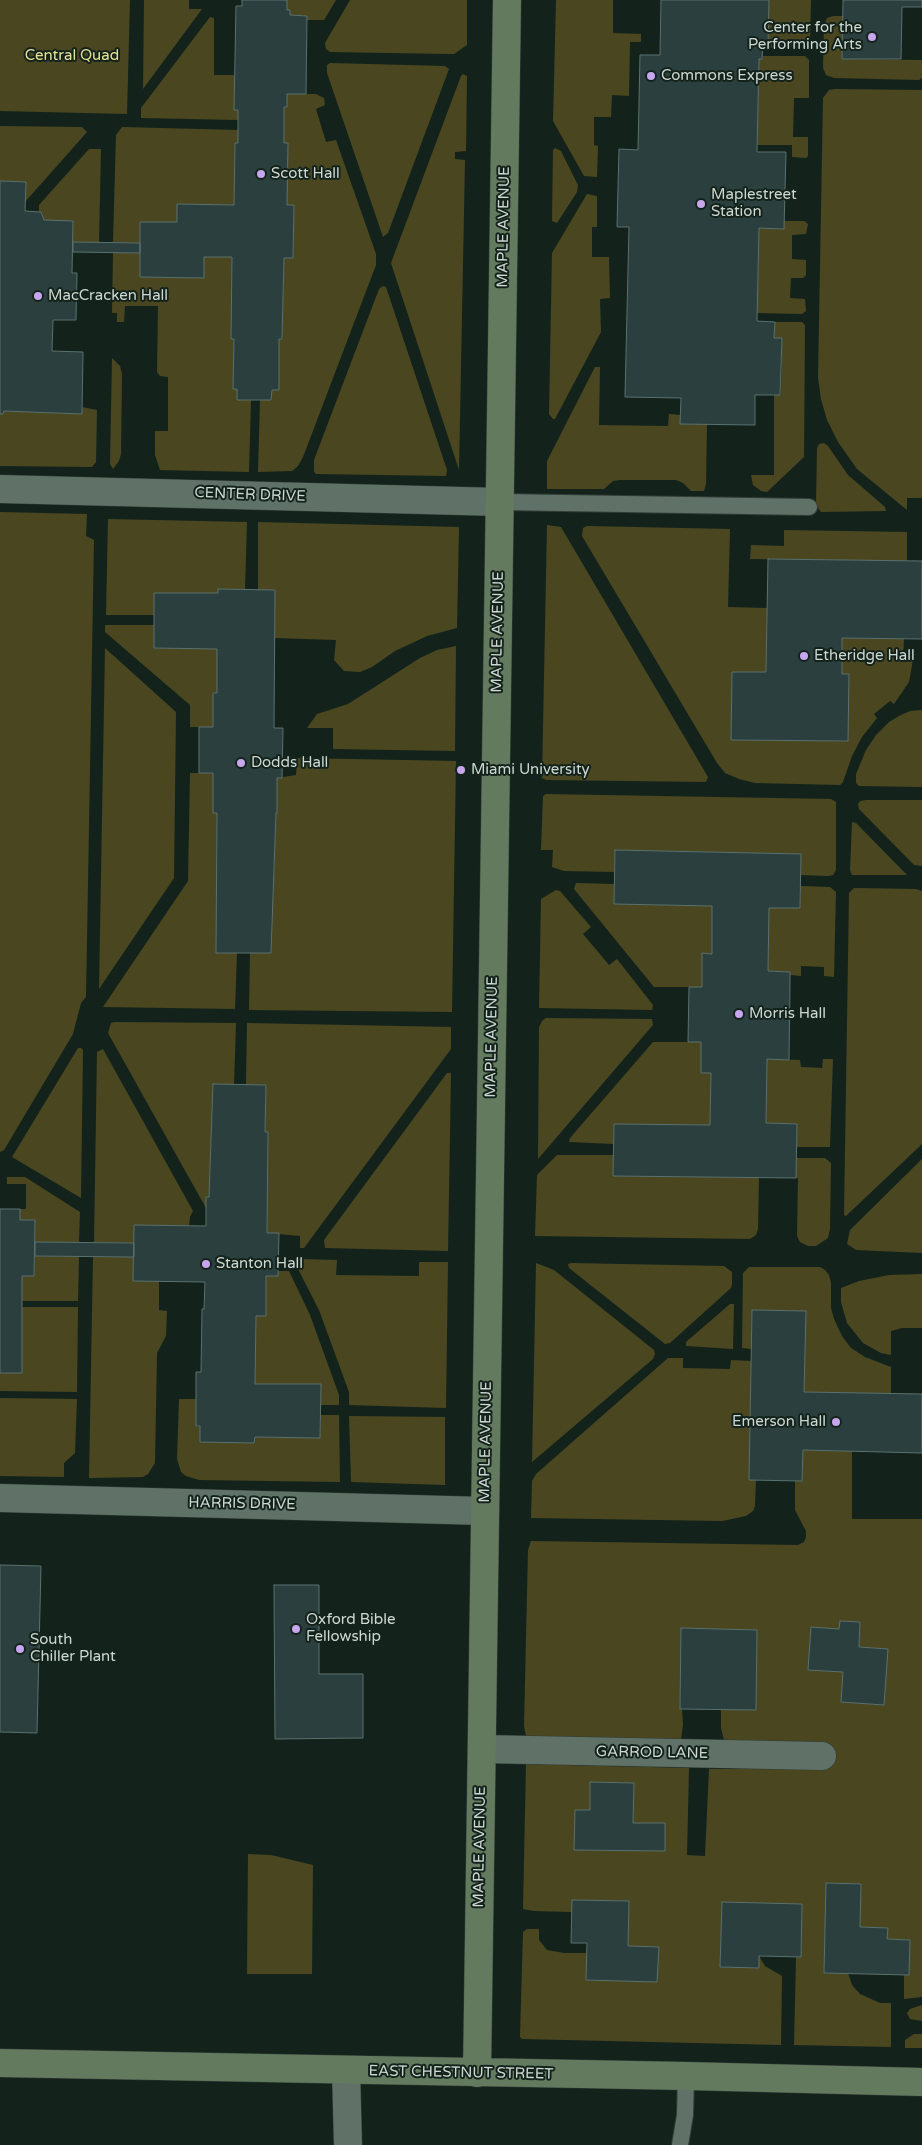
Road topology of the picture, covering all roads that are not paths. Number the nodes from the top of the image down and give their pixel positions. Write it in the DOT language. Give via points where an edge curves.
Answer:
graph roads {
  1 [pos="507,0"];
  2 [pos="0,490"];
  3 [pos="500,502"];
  4 [pos="810,507"];
  5 [pos="0,1498"];
  6 [pos="485,1511"];
  7 [pos="482,1749"];
  8 [pos="822,1756"];
  9 [pos="0,2063"];
  10 [pos="346,2070"];
  11 [pos="477,2073"];
  12 [pos="686,2076"];
  13 [pos="922,2082"];
  14 [pos="348,2145"];
  15 [pos="680,2145"];
  1 -- 3 [label="street, MAPLE AVENUE"];
  2 -- 3 [label="street, CENTER DRIVE"];
  3 -- 4 [label="lane"];
  3 -- 6 [label="street, MAPLE AVENUE"];
  5 -- 6 [label="street, HARRIS DRIVE"];
  6 -- 7 [label="street, MAPLE AVENUE"];
  7 -- 8 [label="street, GARROD LANE"];
  7 -- 11 [label="street, MAPLE AVENUE"];
  9 -- 10 [label="street, EAST CHESTNUT STREET"];
  10 -- 11 [label="street, EAST CHESTNUT STREET"];
  10 -- 14 [label="street"];
  11 -- 12 [label="street, EAST CHESTNUT STREET"];
  12 -- 13 [label="street, EAST CHESTNUT STREET"];
  12 -- 15 [label="lane"];
}
